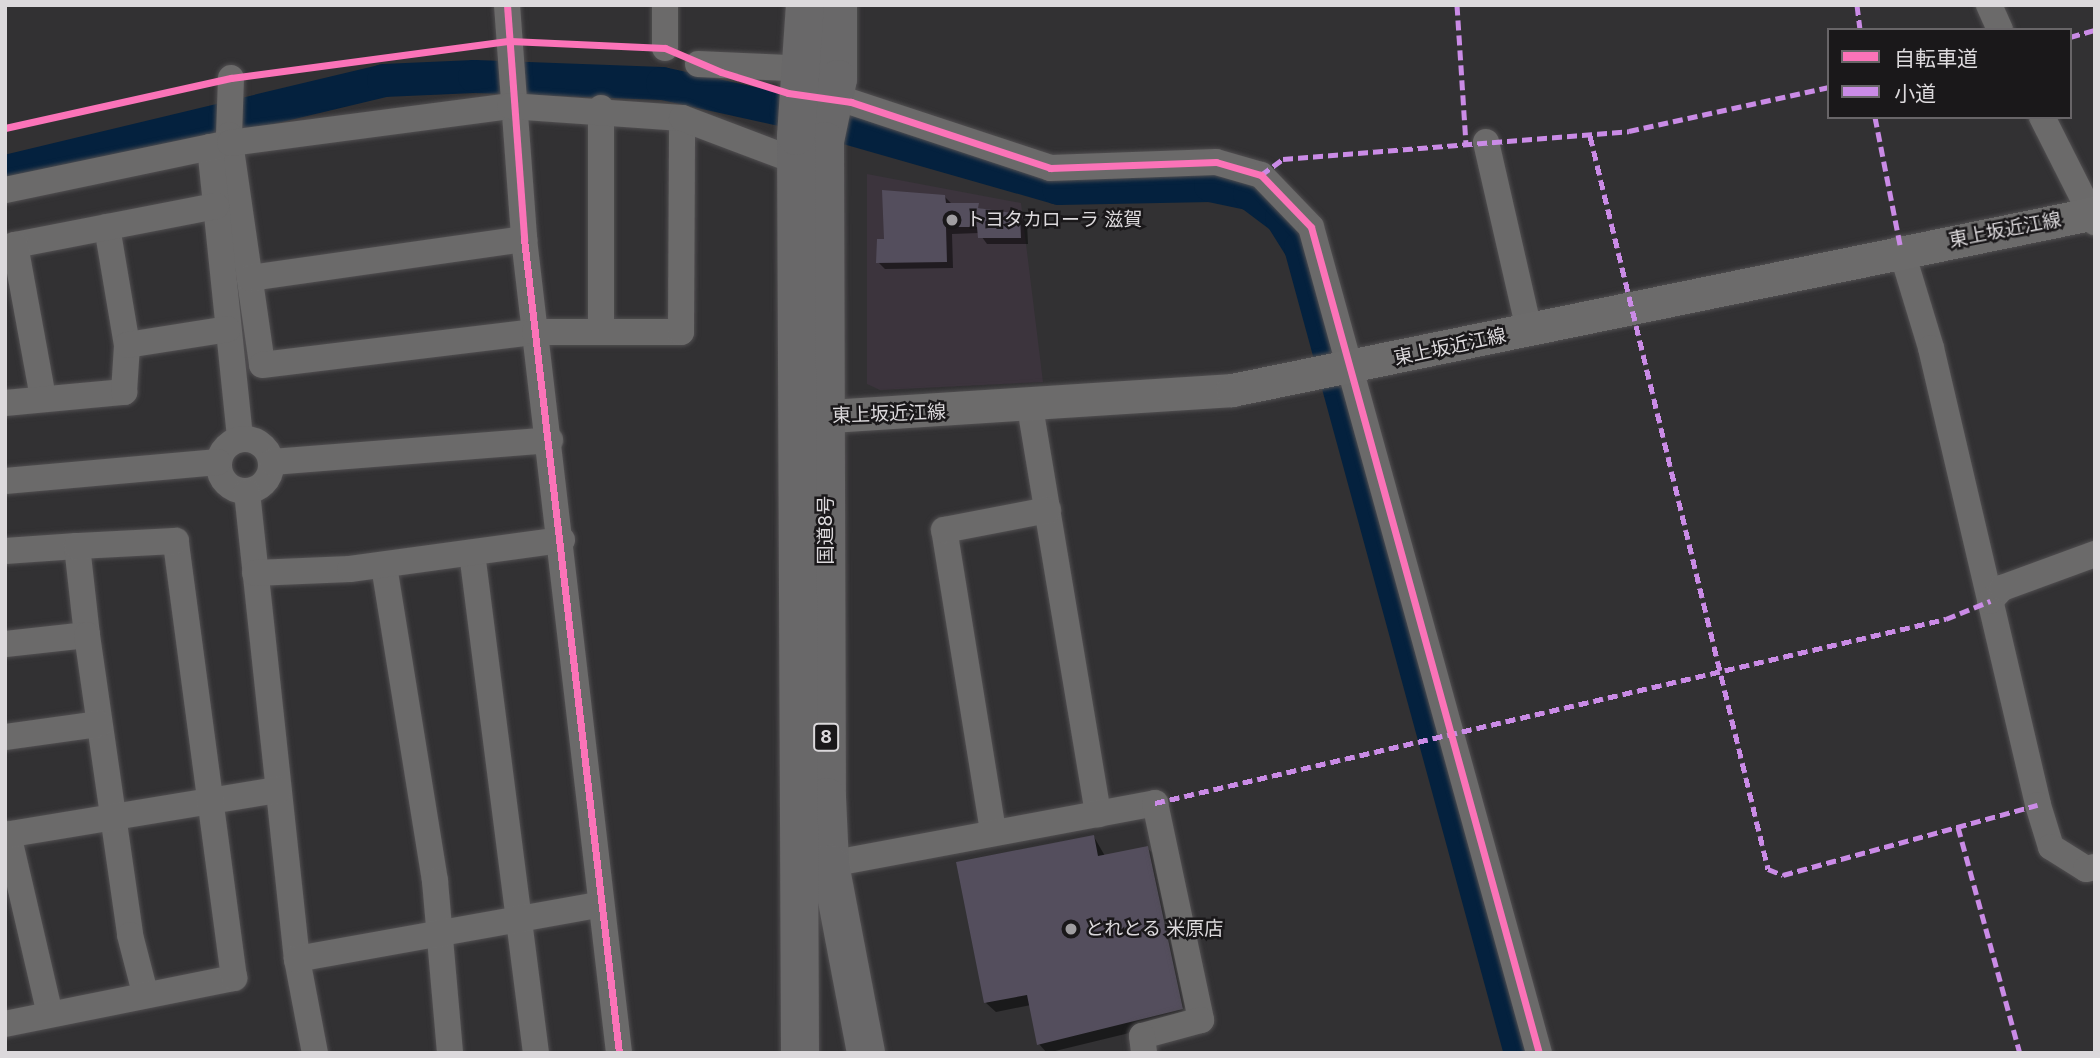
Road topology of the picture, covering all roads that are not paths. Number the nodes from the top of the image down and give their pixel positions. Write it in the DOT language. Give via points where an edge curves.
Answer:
graph roads {
  1 [pos="507,5"];
  2 [pos="665,5"];
  3 [pos="805,5"];
  4 [pos="838,5"];
  5 [pos="1989,5"];
  6 [pos="1999,28"];
  7 [pos="665,48"];
  8 [pos="698,64"];
  9 [pos="820,80"];
  10 [pos="230,81"];
  11 [pos="510,101"];
  12 [pos="601,108"];
  13 [pos="682,118"];
  14 [pos="2043,119"];
  15 [pos="223,142"];
  16 [pos="1486,142"];
  17 [pos="805,146"];
  18 [pos="6,185"];
  19 [pos="216,206"];
  20 [pos="2093,216"];
  21 [pos="107,227"];
  22 [pos="524,239"];
  23 [pos="10,247"];
  24 [pos="1901,249"];
  25 [pos="250,278"];
  26 [pos="228,329"];
  27 [pos="1529,331"];
  28 [pos="535,332"];
  29 [pos="601,332"];
  30 [pos="127,345"];
  31 [pos="1339,370"];
  32 [pos="43,397"];
  33 [pos="5,403"];
  34 [pos="1030,407"];
  35 [pos="812,417"];
  36 [pos="240,439"];
  37 [pos="550,440"];
  38 [pos="218,462"];
  39 [pos="272,462"];
  40 [pos="5,481"];
  41 [pos="247,492"];
  42 [pos="1048,510"];
  43 [pos="562,540"];
  44 [pos="77,546"];
  45 [pos="5,551"];
  46 [pos="472,553"];
  47 [pos="2095,554"];
  48 [pos="384,566"];
  49 [pos="255,573"];
  50 [pos="1990,601"];
  51 [pos="87,635"];
  52 [pos="5,644"];
  53 [pos="99,724"];
  54 [pos="5,737"];
  55 [pos="278,790"];
  56 [pos="211,800"];
  57 [pos="1098,814"];
  58 [pos="112,815"];
  59 [pos="993,831"];
  60 [pos="7,834"];
  61 [pos="830,863"];
  62 [pos="2095,867"];
  63 [pos="597,905"];
  64 [pos="519,917"];
  65 [pos="438,932"];
  66 [pos="297,959"];
  67 [pos="145,993"];
  68 [pos="50,1014"];
  69 [pos="5,1024"];
  70 [pos="315,1053"];
  71 [pos="450,1053"];
  72 [pos="536,1053"];
  73 [pos="619,1053"];
  74 [pos="800,1053"];
  75 [pos="866,1053"];
  76 [pos="1144,1053"];
  77 [pos="1539,1053"];
  1 -- 11 [label="street"];
  2 -- 7 [label="street"];
  3 -- 9 [label="highway, 国道8号 / 8"];
  4 -- 9 [label="highway, 国道8号 / 8"];
  5 -- 6 [label="street"];
  8 -- 9 [label="street"];
  9 -- 17 [label="highway, 国道8号 / 8"];
  9 -- 31 [label="street" via="1051,168 1216,162 1261,175 1311,227"];
  10 -- 15 [label="street"];
  11 -- 12 [label="street"];
  11 -- 15 [label="street"];
  11 -- 22 [label="street"];
  12 -- 13 [label="street"];
  12 -- 29 [label="street"];
  13 -- 17 [label="street"];
  13 -- 29 [label="street" via="681,332"];
  14 -- 20 [label="street"];
  15 -- 18 [label="street"];
  15 -- 19 [label="street"];
  15 -- 25 [label="street"];
  16 -- 27 [label="street"];
  17 -- 35 [label="highway, 国道8号 / 8"];
  19 -- 21 [label="street"];
  19 -- 26 [label="street"];
  20 -- 24 [label="main road, 東上坂近江線"];
  21 -- 23 [label="street"];
  21 -- 30 [label="street"];
  22 -- 25 [label="street"];
  22 -- 28 [label="street"];
  23 -- 32 [label="street"];
  24 -- 27 [label="main road, 東上坂近江線"];
  24 -- 50 [label="street" via="1931,348"];
  25 -- 28 [label="street" via="262,365"];
  26 -- 30 [label="street"];
  26 -- 36 [label="street"];
  27 -- 31 [label="main road, 東上坂近江線"];
  28 -- 29 [label="street"];
  28 -- 37 [label="street"];
  30 -- 32 [label="street" via="124,392"];
  31 -- 34 [label="main road, 東上坂近江線" via="1231,390"];
  31 -- 77 [label="street"];
  32 -- 33 [label="street"];
  34 -- 35 [label="main road, 東上坂近江線"];
  34 -- 42 [label="street"];
  35 -- 61 [label="highway, 国道8号 / 8"];
  35 -- 74 [label="highway, 国道8号 / 8"];
  36 -- 38 [label="street" via="225,447"];
  36 -- 39 [label="street" via="257,441"];
  37 -- 39 [label="street"];
  37 -- 43 [label="street"];
  38 -- 40 [label="street"];
  38 -- 41 [label="street" via="226,484"];
  39 -- 41 [label="street" via="268,478"];
  41 -- 49 [label="street"];
  42 -- 57 [label="street"];
  42 -- 59 [label="street" via="944,530"];
  43 -- 46 [label="street"];
  43 -- 63 [label="street"];
  44 -- 45 [label="street"];
  44 -- 51 [label="street"];
  44 -- 56 [label="street" via="176,541"];
  46 -- 48 [label="street"];
  46 -- 64 [label="street"];
  47 -- 50 [label="street" via="2002,588"];
  48 -- 49 [label="street"];
  48 -- 65 [label="street"];
  49 -- 55 [label="street"];
  50 -- 62 [label="street" via="2051,847 2086,869"];
  51 -- 52 [label="street"];
  51 -- 53 [label="street"];
  53 -- 54 [label="street"];
  53 -- 58 [label="street"];
  55 -- 56 [label="street"];
  55 -- 66 [label="street"];
  56 -- 58 [label="street"];
  56 -- 67 [label="street" via="234,978"];
  57 -- 59 [label="street"];
  57 -- 76 [label="street" via="1155,803 1201,1020 1142,1036"];
  58 -- 60 [label="street"];
  58 -- 67 [label="street"];
  59 -- 61 [label="street"];
  60 -- 68 [label="street"];
  61 -- 75 [label="highway, 国道8号 / 8"];
  63 -- 64 [label="street"];
  63 -- 73 [label="street"];
  64 -- 65 [label="street"];
  64 -- 72 [label="street"];
  65 -- 66 [label="street"];
  65 -- 71 [label="street"];
  66 -- 70 [label="street"];
  67 -- 68 [label="street"];
  68 -- 69 [label="street"];
}
